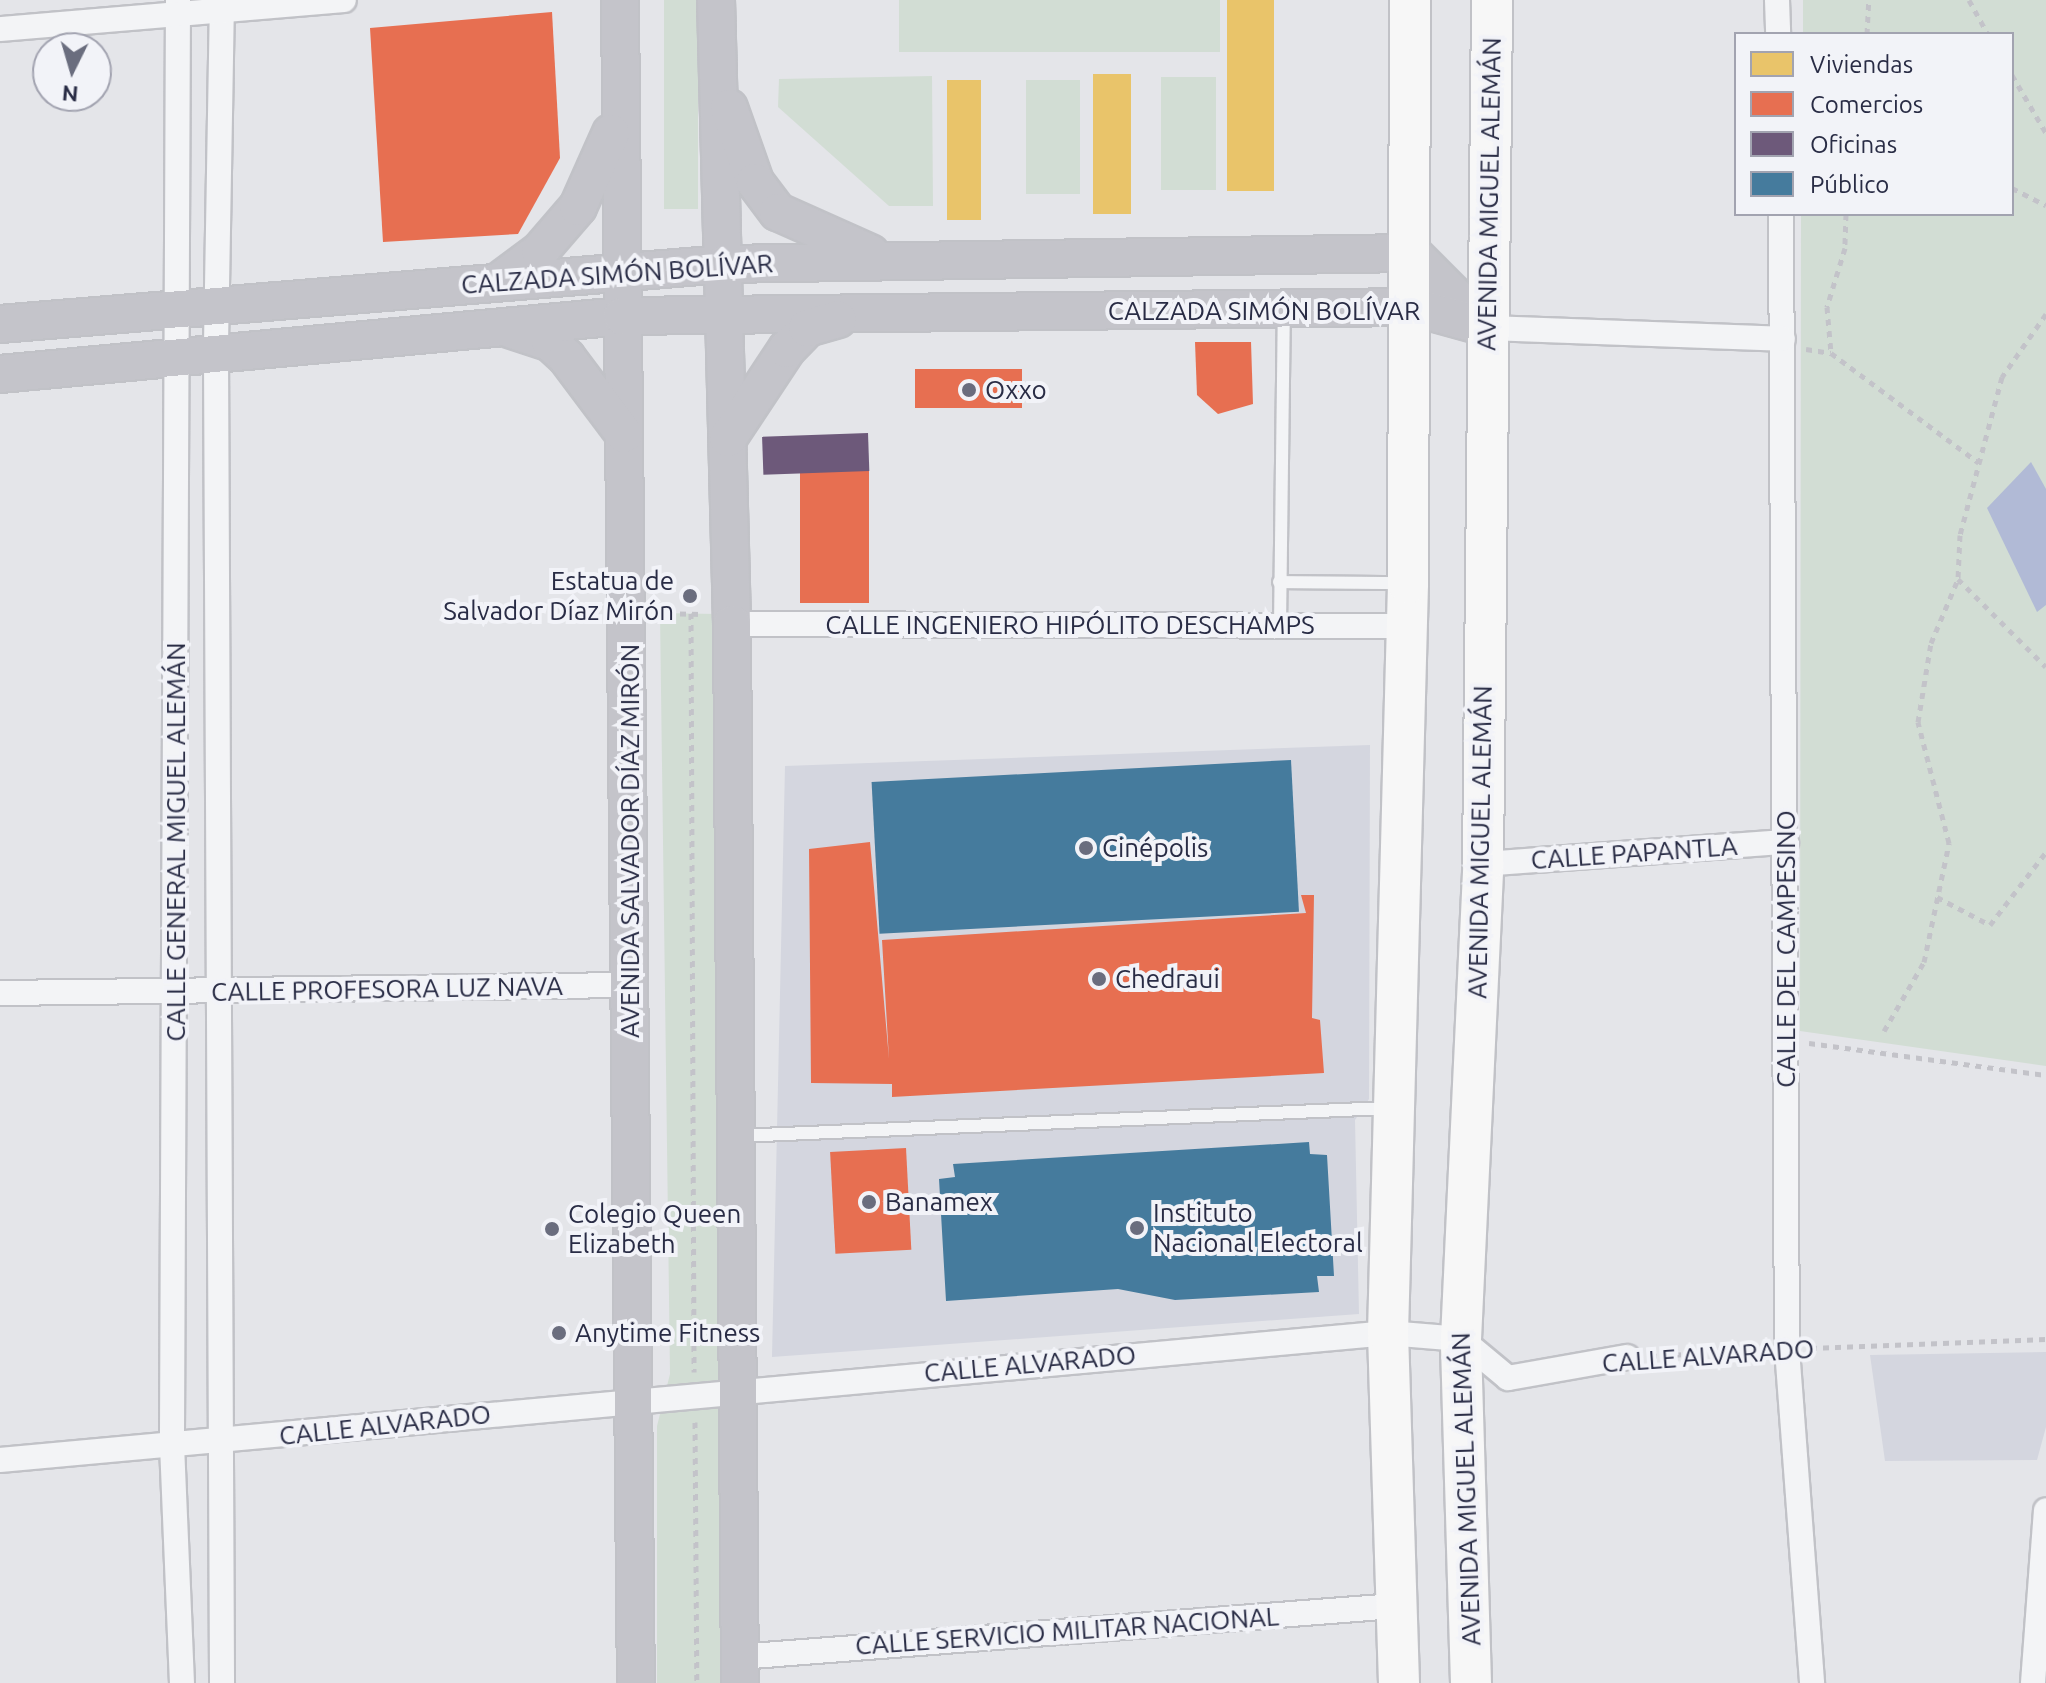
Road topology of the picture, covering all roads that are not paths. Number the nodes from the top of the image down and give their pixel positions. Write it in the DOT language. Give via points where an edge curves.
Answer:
graph roads {
  1 [pos="344,0"];
  2 [pos="620,0"];
  3 [pos="716,0"];
  4 [pos="1410,0"];
  5 [pos="1492,0"];
  6 [pos="1777,0"];
  7 [pos="222,5"];
  8 [pos="178,7"];
  9 [pos="0,29"];
  10 [pos="1778,32"];
  11 [pos="718,78"];
  12 [pos="616,120"];
  13 [pos="1781,216"];
  14 [pos="1412,253"];
  15 [pos="910,261"];
  16 [pos="724,264"];
  17 [pos="621,269"];
  18 [pos="501,280"];
  19 [pos="217,307"];
  20 [pos="1413,307"];
  21 [pos="1284,308"];
  22 [pos="177,310"];
  23 [pos="863,312"];
  24 [pos="725,314"];
  25 [pos="622,316"];
  26 [pos="0,324"];
  27 [pos="503,327"];
  28 [pos="1487,328"];
  29 [pos="1783,339"];
  30 [pos="216,356"];
  31 [pos="177,359"];
  32 [pos="0,374"];
  33 [pos="624,434"];
  34 [pos="728,438"];
  35 [pos="1279,582"];
  36 [pos="1408,583"];
  37 [pos="724,619"];
  38 [pos="1280,626"];
  39 [pos="1407,626"];
  40 [pos="1786,842"];
  41 [pos="1483,864"];
  42 [pos="630,985"];
  43 [pos="176,992"];
  44 [pos="222,992"];
  45 [pos="0,993"];
  46 [pos="1398,1108"];
  47 [pos="735,1136"];
  48 [pos="1388,1333"];
  49 [pos="1461,1339"];
  50 [pos="1627,1357"];
  51 [pos="738,1389"];
  52 [pos="630,1401"];
  53 [pos="217,1441"];
  54 [pos="172,1445"];
  55 [pos="0,1460"];
  56 [pos="2046,1510"];
  57 [pos="1395,1606"];
  58 [pos="740,1670"];
  59 [pos="1396,1680"];
  60 [pos="1472,1682"];
  61 [pos="182,1683"];
  62 [pos="222,1683"];
  63 [pos="636,1683"];
  64 [pos="1812,1683"];
  65 [pos="2033,1683"];
  1 -- 7 [label="street"];
  2 -- 12 [label="main road, AVENIDA SALVADOR DÍAZ MIRÓN"];
  3 -- 11 [label="main road"];
  4 -- 14 [label="main road"];
  5 -- 28 [label="main road, AVENIDA MIGUEL ALEMÁN"];
  6 -- 10 [label="street"];
  7 -- 8 [label="street"];
  7 -- 19 [label="street, CALLE GENERAL MIGUEL ALEMÁN"];
  8 -- 9 [label="street"];
  8 -- 22 [label="street, CALLE GENERAL MIGUEL ALEMÁN"];
  11 -- 15 [label="main road" via="755,182 778,212 853,249"];
  11 -- 16 [label="main road"];
  12 -- 17 [label="main road, AVENIDA SALVADOR DÍAZ MIRÓN"];
  12 -- 18 [label="main road" via="578,207 540,251"];
  13 -- 29 [label="street, CALLE DEL CAMPESINO"];
  14 -- 15 [label="main road, CALZADA SIMÓN BOLÍVAR"];
  14 -- 20 [label="main road"];
  14 -- 28 [label="main road, CALZADA SIMÓN BOLÍVAR"];
  15 -- 16 [label="main road, CALZADA SIMÓN BOLÍVAR"];
  16 -- 17 [label="main road, CALZADA SIMÓN BOLÍVAR"];
  16 -- 24 [label="main road"];
  17 -- 18 [label="main road, CALZADA SIMÓN BOLÍVAR"];
  17 -- 25 [label="main road, AVENIDA SALVADOR DÍAZ MIRÓN"];
  18 -- 19 [label="main road, CALZADA SIMÓN BOLÍVAR"];
  19 -- 22 [label="main road, CALZADA SIMÓN BOLÍVAR"];
  19 -- 30 [label="street, CALLE GENERAL MIGUEL ALEMÁN"];
  20 -- 21 [label="main road, CALZADA SIMÓN BOLÍVAR"];
  20 -- 28 [label="main road, CALZADA SIMÓN BOLÍVAR"];
  20 -- 36 [label="main road"];
  21 -- 23 [label="main road, CALZADA SIMÓN BOLÍVAR"];
  21 -- 35 [label="lane"];
  22 -- 26 [label="main road, CALZADA SIMÓN BOLÍVAR"];
  22 -- 31 [label="street, CALLE GENERAL MIGUEL ALEMÁN"];
  23 -- 24 [label="main road, CALZADA SIMÓN BOLÍVAR"];
  23 -- 34 [label="main road" via="807,328"];
  24 -- 25 [label="main road, CALZADA SIMÓN BOLÍVAR"];
  24 -- 34 [label="main road"];
  25 -- 27 [label="main road, CALZADA SIMÓN BOLÍVAR"];
  25 -- 33 [label="main road, AVENIDA SALVADOR DÍAZ MIRÓN"];
  27 -- 30 [label="main road, CALZADA SIMÓN BOLÍVAR"];
  27 -- 33 [label="main road" via="550,342"];
  28 -- 29 [label="street"];
  28 -- 41 [label="main road, AVENIDA MIGUEL ALEMÁN"];
  29 -- 40 [label="street, CALLE DEL CAMPESINO"];
  30 -- 31 [label="main road, CALZADA SIMÓN BOLÍVAR"];
  30 -- 44 [label="street, CALLE GENERAL MIGUEL ALEMÁN"];
  31 -- 32 [label="main road, CALZADA SIMÓN BOLÍVAR"];
  31 -- 43 [label="street, CALLE GENERAL MIGUEL ALEMÁN"];
  33 -- 42 [label="main road, AVENIDA SALVADOR DÍAZ MIRÓN"];
  34 -- 37 [label="main road"];
  35 -- 36 [label="lane"];
  35 -- 38 [label="lane"];
  36 -- 39 [label="main road"];
  37 -- 38 [label="street, CALLE INGENIERO HIPÓLITO DESCHAMPS"];
  37 -- 47 [label="main road"];
  38 -- 39 [label="street, CALLE INGENIERO HIPÓLITO DESCHAMPS"];
  39 -- 46 [label="main road"];
  40 -- 41 [label="street, CALLE PAPANTLA"];
  40 -- 64 [label="street, CALLE DEL CAMPESINO" via="1787,1349"];
  41 -- 49 [label="main road, AVENIDA MIGUEL ALEMÁN"];
  42 -- 44 [label="street, CALLE PROFESORA LUZ NAVA"];
  42 -- 52 [label="main road, AVENIDA SALVADOR DÍAZ MIRÓN"];
  43 -- 44 [label="street, CALLE PROFESORA LUZ NAVA"];
  43 -- 45 [label="street, CALLE PROFESORA LUZ NAVA"];
  43 -- 54 [label="street, CALLE GENERAL MIGUEL ALEMÁN"];
  44 -- 53 [label="street, CALLE GENERAL MIGUEL ALEMÁN"];
  46 -- 47 [label="lane"];
  46 -- 48 [label="main road"];
  47 -- 51 [label="main road"];
  48 -- 49 [label="street, CALLE ALVARADO"];
  48 -- 51 [label="street, CALLE ALVARADO"];
  48 -- 57 [label="main road"];
  49 -- 50 [label="street, CALLE ALVARADO" via="1508,1378"];
  49 -- 60 [label="main road, AVENIDA MIGUEL ALEMÁN"];
  51 -- 52 [label="street, CALLE ALVARADO"];
  51 -- 58 [label="main road"];
  52 -- 53 [label="street, CALLE ALVARADO"];
  52 -- 63 [label="main road, AVENIDA SALVADOR DÍAZ MIRÓN"];
  53 -- 54 [label="street, CALLE ALVARADO"];
  53 -- 62 [label="street, CALLE GENERAL MIGUEL ALEMÁN"];
  54 -- 55 [label="street, CALLE ALVARADO"];
  54 -- 61 [label="street, CALLE GENERAL MIGUEL ALEMÁN"];
  56 -- 65 [label="street"];
  57 -- 58 [label="street, CALLE SERVICIO MILITAR NACIONAL"];
  57 -- 59 [label="main road"];
}
